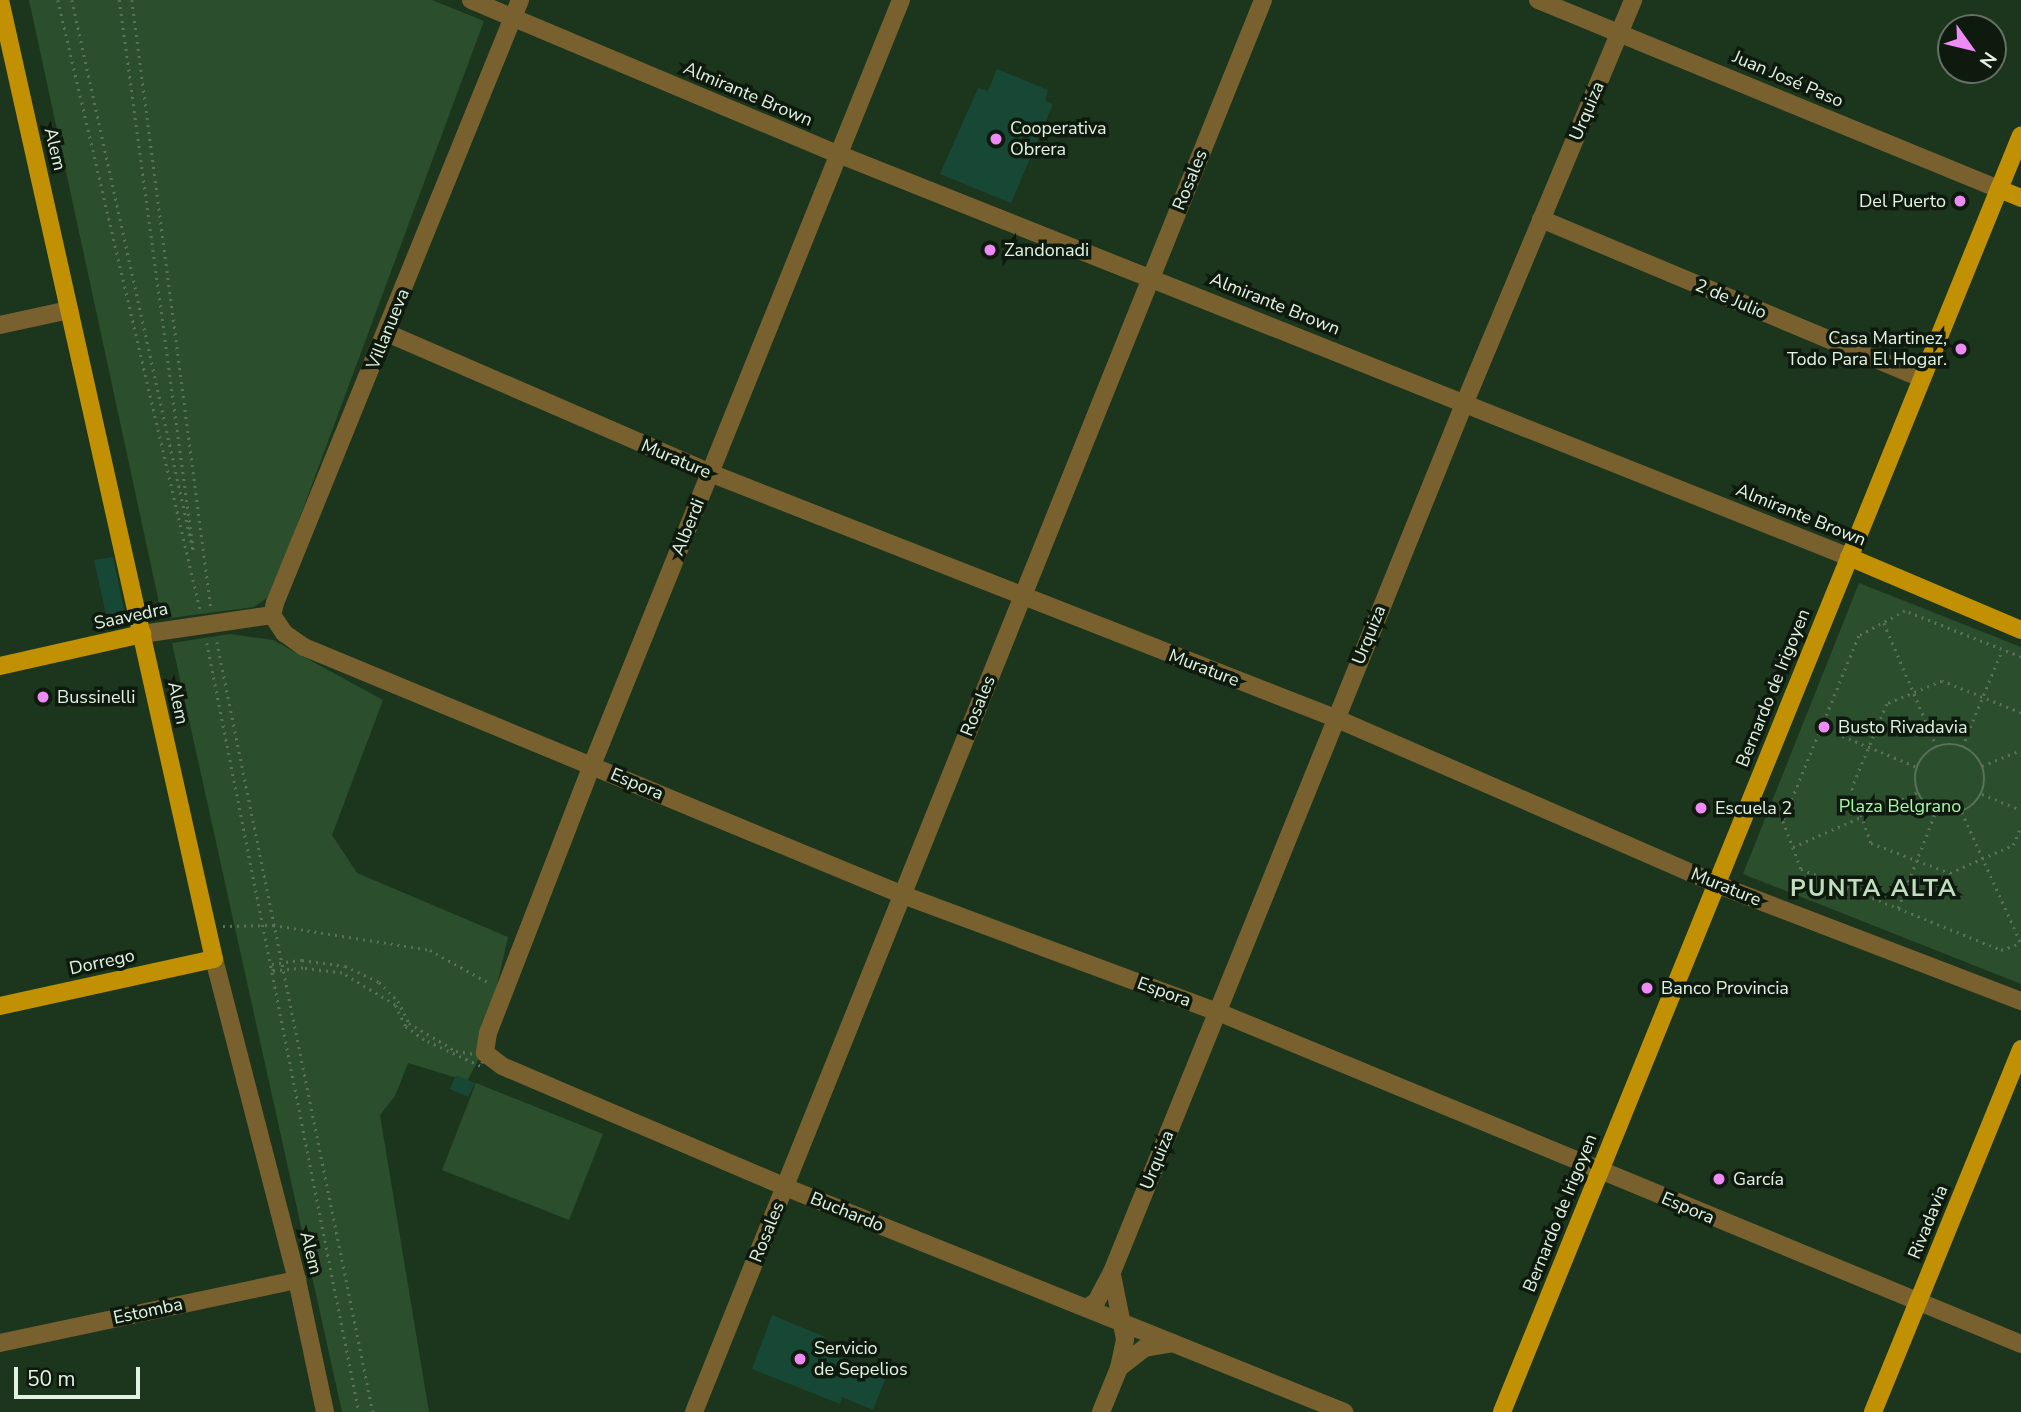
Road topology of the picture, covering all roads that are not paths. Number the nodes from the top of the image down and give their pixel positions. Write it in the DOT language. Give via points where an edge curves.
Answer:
graph roads {
  1 [pos="0,0"];
  2 [pos="471,0"];
  3 [pos="520,0"];
  4 [pos="901,0"];
  5 [pos="1263,0"];
  6 [pos="1538,0"];
  7 [pos="1633,0"];
  8 [pos="513,18"];
  9 [pos="1620,33"];
  10 [pos="2021,135"];
  11 [pos="838,154"];
  12 [pos="1999,190"];
  13 [pos="2021,198"];
  14 [pos="1541,219"];
  15 [pos="1151,277"];
  16 [pos="69,310"];
  17 [pos="0,325"];
  18 [pos="387,333"];
  19 [pos="1922,378"];
  20 [pos="1465,402"];
  21 [pos="710,474"];
  22 [pos="1849,557"];
  23 [pos="1021,599"];
  24 [pos="272,614"];
  25 [pos="2021,630"];
  26 [pos="142,635"];
  27 [pos="0,666"];
  28 [pos="1335,718"];
  29 [pos="592,765"];
  30 [pos="1717,884"];
  31 [pos="903,895"];
  32 [pos="214,959"];
  33 [pos="2021,1001"];
  34 [pos="0,1006"];
  35 [pos="1218,1012"];
  36 [pos="2021,1049"];
  37 [pos="487,1056"];
  38 [pos="1600,1171"];
  39 [pos="785,1187"];
  40 [pos="1112,1272"];
  41 [pos="297,1280"];
  42 [pos="1917,1304"];
  43 [pos="1086,1308"];
  44 [pos="1122,1322"];
  45 [pos="0,1343"];
  46 [pos="1173,1343"];
  47 [pos="2021,1344"];
  48 [pos="1119,1368"];
  49 [pos="325,1412"];
  50 [pos="694,1412"];
  51 [pos="1101,1412"];
  52 [pos="1344,1412"];
  53 [pos="1502,1412"];
  54 [pos="1873,1412"];
  1 -- 16 [label="main road, Alem"];
  2 -- 8 [label="street, Almirante Brown"];
  3 -- 8 [label="street, Villanueva"];
  4 -- 11 [label="street, Alberdi"];
  5 -- 15 [label="street, Rosales"];
  6 -- 9 [label="street, Juan José Paso"];
  7 -- 9 [label="street, Urquiza"];
  8 -- 11 [label="street, Almirante Brown"];
  8 -- 18 [label="street, Villanueva"];
  9 -- 12 [label="street, Juan José Paso"];
  9 -- 14 [label="street, Urquiza"];
  10 -- 12 [label="main road, Bernardo de Irigoyen"];
  11 -- 15 [label="street, Almirante Brown"];
  11 -- 21 [label="street, Alberdi"];
  12 -- 13 [label="main road, Juan José Paso"];
  12 -- 19 [label="main road, Bernardo de Irigoyen"];
  14 -- 19 [label="street, 2 de Julio"];
  14 -- 20 [label="street, Urquiza"];
  15 -- 20 [label="street, Almirante Brown"];
  15 -- 23 [label="street, Rosales"];
  16 -- 17 [label="street"];
  16 -- 26 [label="main road, Alem"];
  18 -- 21 [label="street, Murature"];
  18 -- 24 [label="street, Villanueva"];
  19 -- 22 [label="main road, Bernardo de Irigoyen"];
  20 -- 22 [label="street, Almirante Brown"];
  20 -- 28 [label="street, Urquiza"];
  21 -- 23 [label="street, Murature"];
  21 -- 29 [label="street, Alberdi"];
  22 -- 25 [label="main road, Almirante Brown"];
  22 -- 30 [label="main road, Bernardo de Irigoyen"];
  23 -- 28 [label="street, Murature"];
  23 -- 31 [label="street, Rosales"];
  24 -- 26 [label="street, Saavedra"];
  24 -- 29 [label="street, Espora" via="284,633 304,647"];
  26 -- 27 [label="main road, Saavedra"];
  26 -- 32 [label="main road, Alem"];
  28 -- 30 [label="street, Murature"];
  28 -- 35 [label="street, Urquiza"];
  29 -- 31 [label="street, Espora"];
  29 -- 37 [label="street, Alberdi" via="488,1033"];
  30 -- 33 [label="street, Murature"];
  30 -- 38 [label="main road, Bernardo de Irigoyen"];
  31 -- 35 [label="street, Espora"];
  31 -- 39 [label="street, Rosales"];
  32 -- 34 [label="main road, Dorrego"];
  32 -- 41 [label="street, Alem"];
  35 -- 38 [label="street, Espora"];
  35 -- 40 [label="street, Urquiza"];
  36 -- 42 [label="main road, Rivadavia"];
  37 -- 39 [label="street, Buchardo"];
  38 -- 42 [label="street, Espora"];
  38 -- 53 [label="main road, Bernardo de Irigoyen"];
  39 -- 43 [label="street, Buchardo"];
  39 -- 50 [label="street, Rosales"];
  40 -- 43 [label="street, Urquiza" via="1096,1302"];
  40 -- 44 [label="street, Urquiza" via="1112,1295"];
  41 -- 45 [label="street, Estomba"];
  41 -- 49 [label="street, Alem"];
  42 -- 47 [label="street, Espora"];
  42 -- 54 [label="main road, Rivadavia"];
  43 -- 44 [label="street, Buchardo"];
  44 -- 46 [label="street, Buchardo"];
  44 -- 48 [label="street, Urquiza" via="1125,1339"];
  46 -- 48 [label="street" via="1145,1348"];
  46 -- 52 [label="street, Buchardo"];
  48 -- 51 [label="street, Urquiza"];
}
